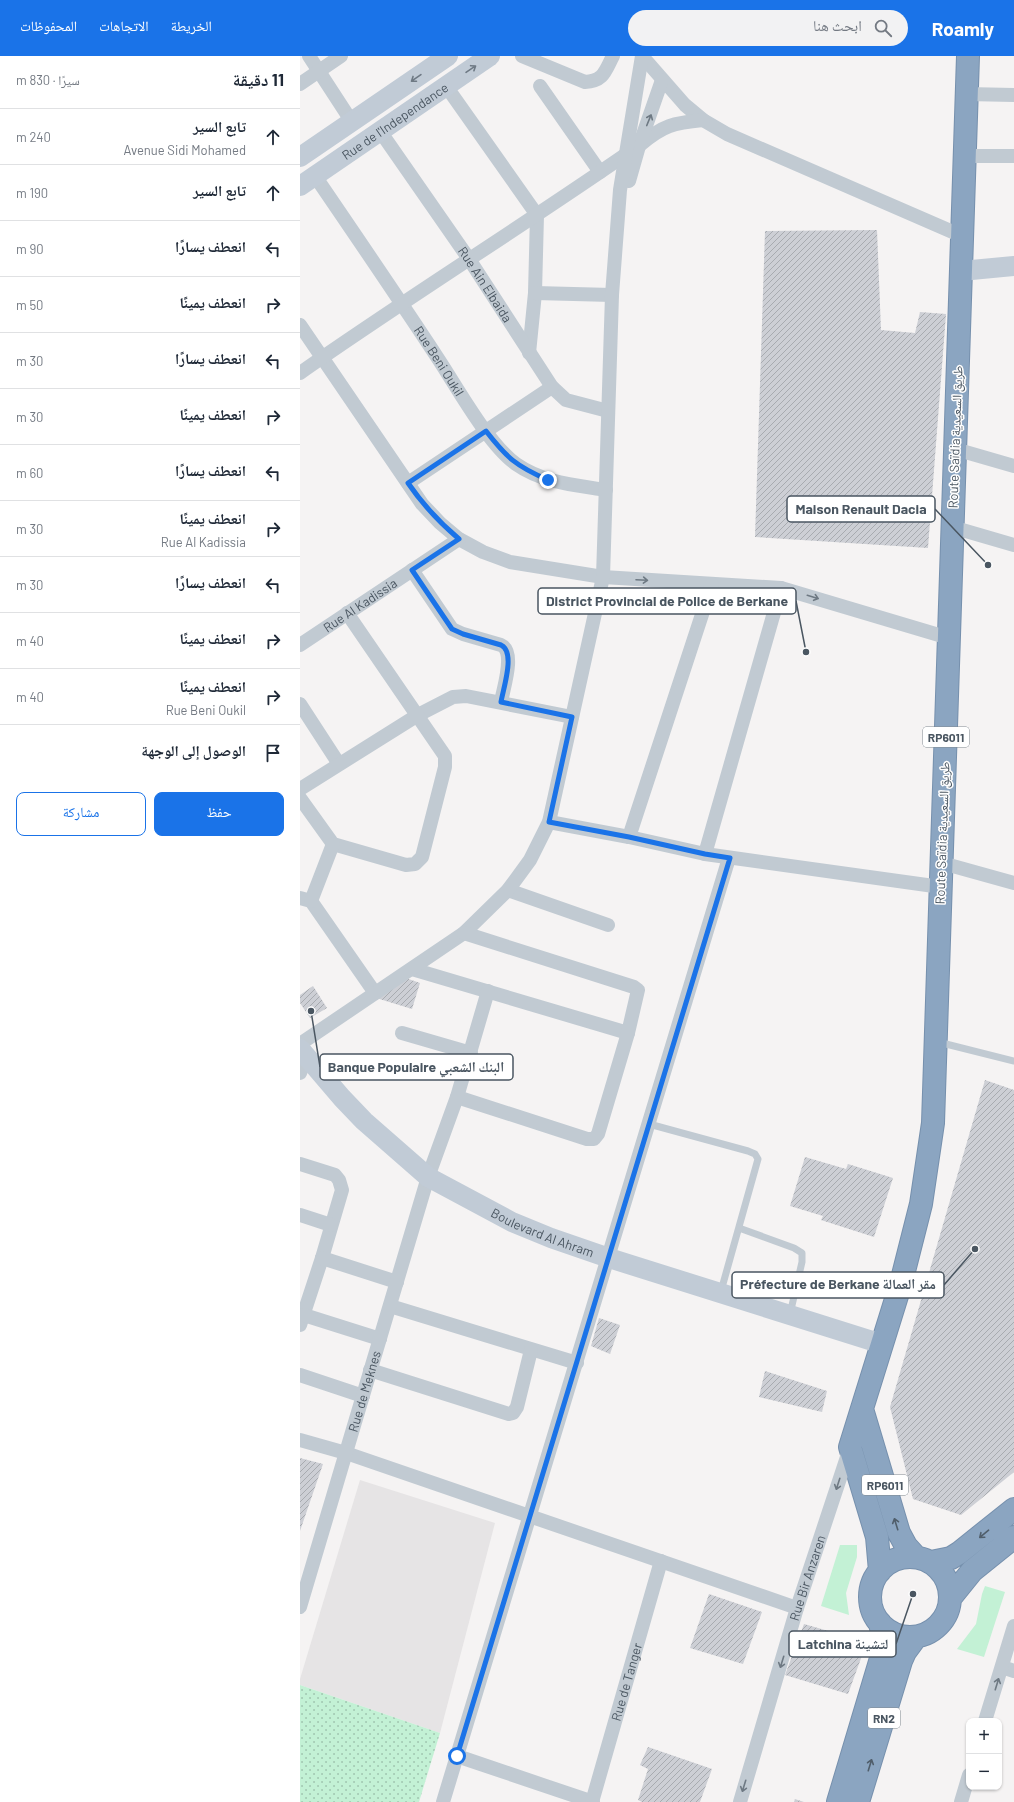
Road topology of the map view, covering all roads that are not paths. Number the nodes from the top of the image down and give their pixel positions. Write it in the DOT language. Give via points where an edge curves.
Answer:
graph roads {
  1 [pos="308,56"];
  2 [pos="341,56"];
  3 [pos="448,56"];
  4 [pos="490,56"];
  5 [pos="522,56"];
  6 [pos="613,56"];
  7 [pos="642,56"];
  8 [pos="968,56"];
  9 [pos="319,72"];
  10 [pos="662,80"];
  11 [pos="300,84"];
  12 [pos="446,86"];
  13 [pos="540,86"];
  14 [pos="966,94"];
  15 [pos="1014,95"];
  16 [pos="703,120"];
  17 [pos="352,122"];
  18 [pos="380,132"];
  19 [pos="638,146"];
  20 [pos="625,155"];
  21 [pos="964,156"];
  22 [pos="1014,156"];
  23 [pos="300,157"];
  24 [pos="600,172"];
  25 [pos="307,181"];
  26 [pos="619,210"];
  27 [pos="537,215"];
  28 [pos="962,236"];
  29 [pos="469,259"];
  30 [pos="1014,266"];
  31 [pos="961,271"];
  32 [pos="535,292"];
  33 [pos="612,295"];
  34 [pos="402,303"];
  35 [pos="300,325"];
  36 [pos="529,353"];
  37 [pos="322,357"];
  38 [pos="300,372"];
  39 [pos="552,387"];
  40 [pos="608,411"];
  41 [pos="486,431"];
  42 [pos="955,449"];
  43 [pos="1014,466"];
  44 [pos="408,483"];
  45 [pos="606,490"];
  46 [pos="952,527"];
  47 [pos="459,539"];
  48 [pos="1014,545"];
  49 [pos="412,570"];
  50 [pos="603,578"];
  51 [pos="712,584"];
  52 [pos="780,588"];
  53 [pos="347,613"];
  54 [pos="949,638"];
  55 [pos="300,645"];
  56 [pos="501,702"];
  57 [pos="300,704"];
  58 [pos="418,715"];
  59 [pos="572,717"];
  60 [pos="339,764"];
  61 [pos="300,789"];
  62 [pos="300,798"];
  63 [pos="549,822"];
  64 [pos="629,837"];
  65 [pos="333,844"];
  66 [pos="705,854"];
  67 [pos="730,858"];
  68 [pos="942,863"];
  69 [pos="1014,883"];
  70 [pos="941,887"];
  71 [pos="508,890"];
  72 [pos="306,899"];
  73 [pos="608,925"];
  74 [pos="464,933"];
  75 [pos="412,969"];
  76 [pos="488,991"];
  77 [pos="375,993"];
  78 [pos="402,1033"];
  79 [pos="628,1033"];
  80 [pos="936,1041"];
  81 [pos="471,1053"];
  82 [pos="302,1056"];
  83 [pos="1014,1061"];
  84 [pos="457,1098"];
  85 [pos="649,1124"];
  86 [pos="300,1164"];
  87 [pos="428,1177"];
  88 [pos="300,1214"];
  89 [pos="331,1225"];
  90 [pos="739,1228"];
  91 [pos="322,1258"];
  92 [pos="609,1258"];
  93 [pos="397,1282"];
  94 [pos="720,1293"];
  95 [pos="390,1306"];
  96 [pos="790,1315"];
  97 [pos="302,1320"];
  98 [pos="380,1339"];
  99 [pos="882,1344"];
  100 [pos="531,1350"];
  101 [pos="577,1364"];
  102 [pos="370,1370"];
  103 [pos="300,1375"];
  104 [pos="363,1396"];
  105 [pos="862,1409"];
  106 [pos="300,1440"];
  107 [pos="850,1447"];
  108 [pos="346,1453"];
  109 [pos="1014,1509"];
  110 [pos="530,1516"];
  111 [pos="1014,1537"];
  112 [pos="924,1560"];
  113 [pos="661,1561"];
  114 [pos="880,1571"];
  115 [pos="951,1596"];
  116 [pos="300,1607"];
  117 [pos="798,1608"];
  118 [pos="880,1623"];
  119 [pos="1014,1626"];
  120 [pos="916,1637"];
  121 [pos="1008,1669"];
  122 [pos="987,1718"];
  123 [pos="457,1756"];
  124 [pos="966,1785"];
  125 [pos="443,1802"];
  126 [pos="593,1802"];
  127 [pos="740,1802"];
  128 [pos="838,1802"];
  129 [pos="858,1802"];
  130 [pos="961,1802"];
  1 -- 9 [label="street"];
  2 -- 9 [label="street"];
  3 -- 17 [label="street, Rue de l'Independance, one-way"];
  12 -- 4 [label="street, Rue de l'Independance, one-way"];
  5 -- 6 [label="street" via="585,82 595,82 602,77"];
  7 -- 10 [label="street"];
  7 -- 20 [label="street"];
  8 -- 14 [label="highway, Route Saïdia طريق السعيدية / RP6011"];
  9 -- 11 [label="street"];
  9 -- 17 [label="street"];
  10 -- 16 [label="street" via="685,106"];
  19 -- 10 [label="street, one-way"];
  12 -- 18 [label="street, Rue de l'Independance"];
  12 -- 27 [label="street"];
  13 -- 24 [label="street"];
  14 -- 15 [label="street"];
  14 -- 21 [label="highway, Route Saïdia طريق السعيدية / RP6011"];
  16 -- 19 [label="street" via="669,125 656,131"];
  16 -- 28 [label="street" via="727,134"];
  17 -- 23 [label="street, Rue de l'Independance"];
  18 -- 25 [label="street, Rue de l'Independance"];
  18 -- 29 [label="street, Rue Ain Elbaida"];
  19 -- 26 [label="street"];
  20 -- 24 [label="street"];
  20 -- 26 [label="street"];
  21 -- 22 [label="street"];
  21 -- 28 [label="highway, Route Saïdia طريق السعيدية / RP6011"];
  24 -- 27 [label="street"];
  25 -- 34 [label="street, Rue Beni Oukil"];
  26 -- 33 [label="street"];
  27 -- 29 [label="street"];
  27 -- 32 [label="street"];
  28 -- 31 [label="highway, Route Saïdia طريق السعيدية / RP6011"];
  29 -- 34 [label="street"];
  29 -- 36 [label="street, Rue Ain Elbaida"];
  30 -- 31 [label="street"];
  31 -- 42 [label="highway, Route Saïdia طريق السعيدية / RP6011"];
  32 -- 33 [label="street"];
  32 -- 36 [label="street"];
  33 -- 40 [label="street"];
  34 -- 37 [label="street"];
  34 -- 41 [label="street, Rue Beni Oukil"];
  35 -- 37 [label="street"];
  36 -- 39 [label="street, Rue Ain Elbaida"];
  37 -- 38 [label="street"];
  37 -- 44 [label="street"];
  39 -- 40 [label="street, Rue Ain Elbaida" via="570,402"];
  39 -- 41 [label="street"];
  40 -- 45 [label="street"];
  41 -- 44 [label="street"];
  41 -- 45 [label="street, Rue Beni Oukil" via="506,456 530,473 548,480"];
  42 -- 43 [label="street"];
  42 -- 46 [label="highway, Route Saïdia طريق السعيدية / RP6011"];
  44 -- 47 [label="street" via="422,504"];
  45 -- 50 [label="street"];
  46 -- 48 [label="street"];
  46 -- 54 [label="highway, Route Saïdia طريق السعيدية / RP6011"];
  47 -- 49 [label="street, Rue Al Kadissia"];
  47 -- 50 [label="street" via="510,562"];
  49 -- 53 [label="street, Rue Al Kadissia"];
  49 -- 56 [label="street" via="452,629 506,648 509,661"];
  50 -- 51 [label="street, one-way"];
  50 -- 59 [label="street"];
  51 -- 52 [label="street"];
  51 -- 64 [label="street"];
  52 -- 54 [label="street, one-way"];
  52 -- 66 [label="street"];
  53 -- 55 [label="street, Rue Al Kadissia"];
  53 -- 58 [label="street"];
  54 -- 68 [label="highway, Route Saïdia طريق السعيدية / RP6011"];
  56 -- 58 [label="street" via="459,696"];
  56 -- 59 [label="street"];
  57 -- 60 [label="street"];
  58 -- 60 [label="street"];
  58 -- 65 [label="street" via="442,751 446,762 422,857 415,864 406,865"];
  59 -- 63 [label="street"];
  60 -- 61 [label="street"];
  62 -- 65 [label="street"];
  63 -- 64 [label="street"];
  63 -- 71 [label="street" via="530,860"];
  64 -- 66 [label="street"];
  65 -- 72 [label="street"];
  66 -- 67 [label="street"];
  67 -- 70 [label="street"];
  67 -- 85 [label="street"];
  68 -- 69 [label="street"];
  68 -- 70 [label="highway, Route Saïdia طريق السعيدية / RP6011"];
  70 -- 80 [label="highway, Route Saïdia طريق السعيدية / RP6011"];
  71 -- 73 [label="street"];
  71 -- 74 [label="street"];
  72 -- 77 [label="street"];
  74 -- 75 [label="street"];
  74 -- 79 [label="street" via="634,987 638,990"];
  75 -- 76 [label="street"];
  75 -- 77 [label="street"];
  76 -- 79 [label="street"];
  76 -- 81 [label="street, Rue de Meknes"];
  77 -- 82 [label="street"];
  78 -- 81 [label="street"];
  79 -- 84 [label="street" via="598,1134 594,1139 587,1139"];
  80 -- 83 [label="lane"];
  80 -- 99 [label="highway, Route Saïdia طريق السعيدية / RP6011" via="933,1123 926,1177 901,1283"];
  81 -- 84 [label="street, Rue de Meknes"];
  82 -- 87 [label="street, Boulevard Al Ahram" via="364,1121"];
  84 -- 87 [label="street, Rue de Meknes"];
  85 -- 90 [label="lane" via="755,1154 758,1159 757,1165"];
  85 -- 92 [label="street"];
  86 -- 89 [label="street" via="332,1174 339,1180 342,1190"];
  87 -- 92 [label="street, Boulevard Al Ahram" via="512,1222"];
  87 -- 93 [label="street, Rue de Meknes"];
  88 -- 89 [label="street"];
  89 -- 91 [label="street"];
  90 -- 94 [label="lane"];
  90 -- 96 [label="lane" via="802,1253"];
  91 -- 93 [label="street"];
  91 -- 97 [label="street"];
  92 -- 94 [label="street, Boulevard Al Ahram"];
  92 -- 101 [label="street"];
  93 -- 95 [label="street, Rue de Meknes"];
  94 -- 96 [label="street, Boulevard Al Ahram"];
  95 -- 98 [label="street, Rue de Meknes"];
  95 -- 100 [label="street"];
  96 -- 99 [label="street, Boulevard Al Ahram"];
  97 -- 98 [label="street"];
  98 -- 102 [label="street, Rue de Meknes"];
  99 -- 105 [label="highway, Route Saïdia طريق السعيدية / RP6011"];
  100 -- 101 [label="street"];
  100 -- 102 [label="street" via="517,1407 513,1413 508,1414"];
  101 -- 110 [label="street"];
  102 -- 104 [label="street, Rue de Meknes"];
  103 -- 104 [label="street"];
  104 -- 108 [label="street, Rue de Meknes"];
  105 -- 107 [label="highway, Route Saïdia طريق السعيدية / RP6011"];
  112 -- 105 [label="highway, RP6011, one-way" via="906,1546 899,1533"];
  106 -- 108 [label="street"];
  107 -- 114 [label="highway, RP6011" via="877,1537"];
  107 -- 117 [label="street, Rue Bir Anzaren, one-way"];
  108 -- 110 [label="street"];
  108 -- 116 [label="street, Rue de Meknes"];
  109 -- 112 [label="highway, one-way" via="959,1553 946,1560"];
  110 -- 113 [label="street"];
  110 -- 123 [label="street"];
  111 -- 115 [label="highway, RN2" via="972,1571"];
  112 -- 114 [label="highway" via="908,1557 892,1561"];
  112 -- 115 [label="highway" via="938,1567 947,1580"];
  113 -- 117 [label="street"];
  113 -- 126 [label="street, Rue de Tanger"];
  114 -- 118 [label="highway, RN2" via="872,1585 870,1601"];
  115 -- 120 [label="highway, RN2" via="948,1613 938,1626"];
  117 -- 127 [label="street, Rue Bir Anzaren, one-way"];
  118 -- 120 [label="highway" via="896,1634"];
  118 -- 128 [label="highway, RN2" via="882,1655"];
  119 -- 121 [label="street"];
  129 -- 120 [label="highway, RN2, one-way" via="901,1661"];
  122 -- 121 [label="street, one-way"];
  123 -- 125 [label="street"];
  123 -- 126 [label="street"];
  124 -- 130 [label="street"];
}
